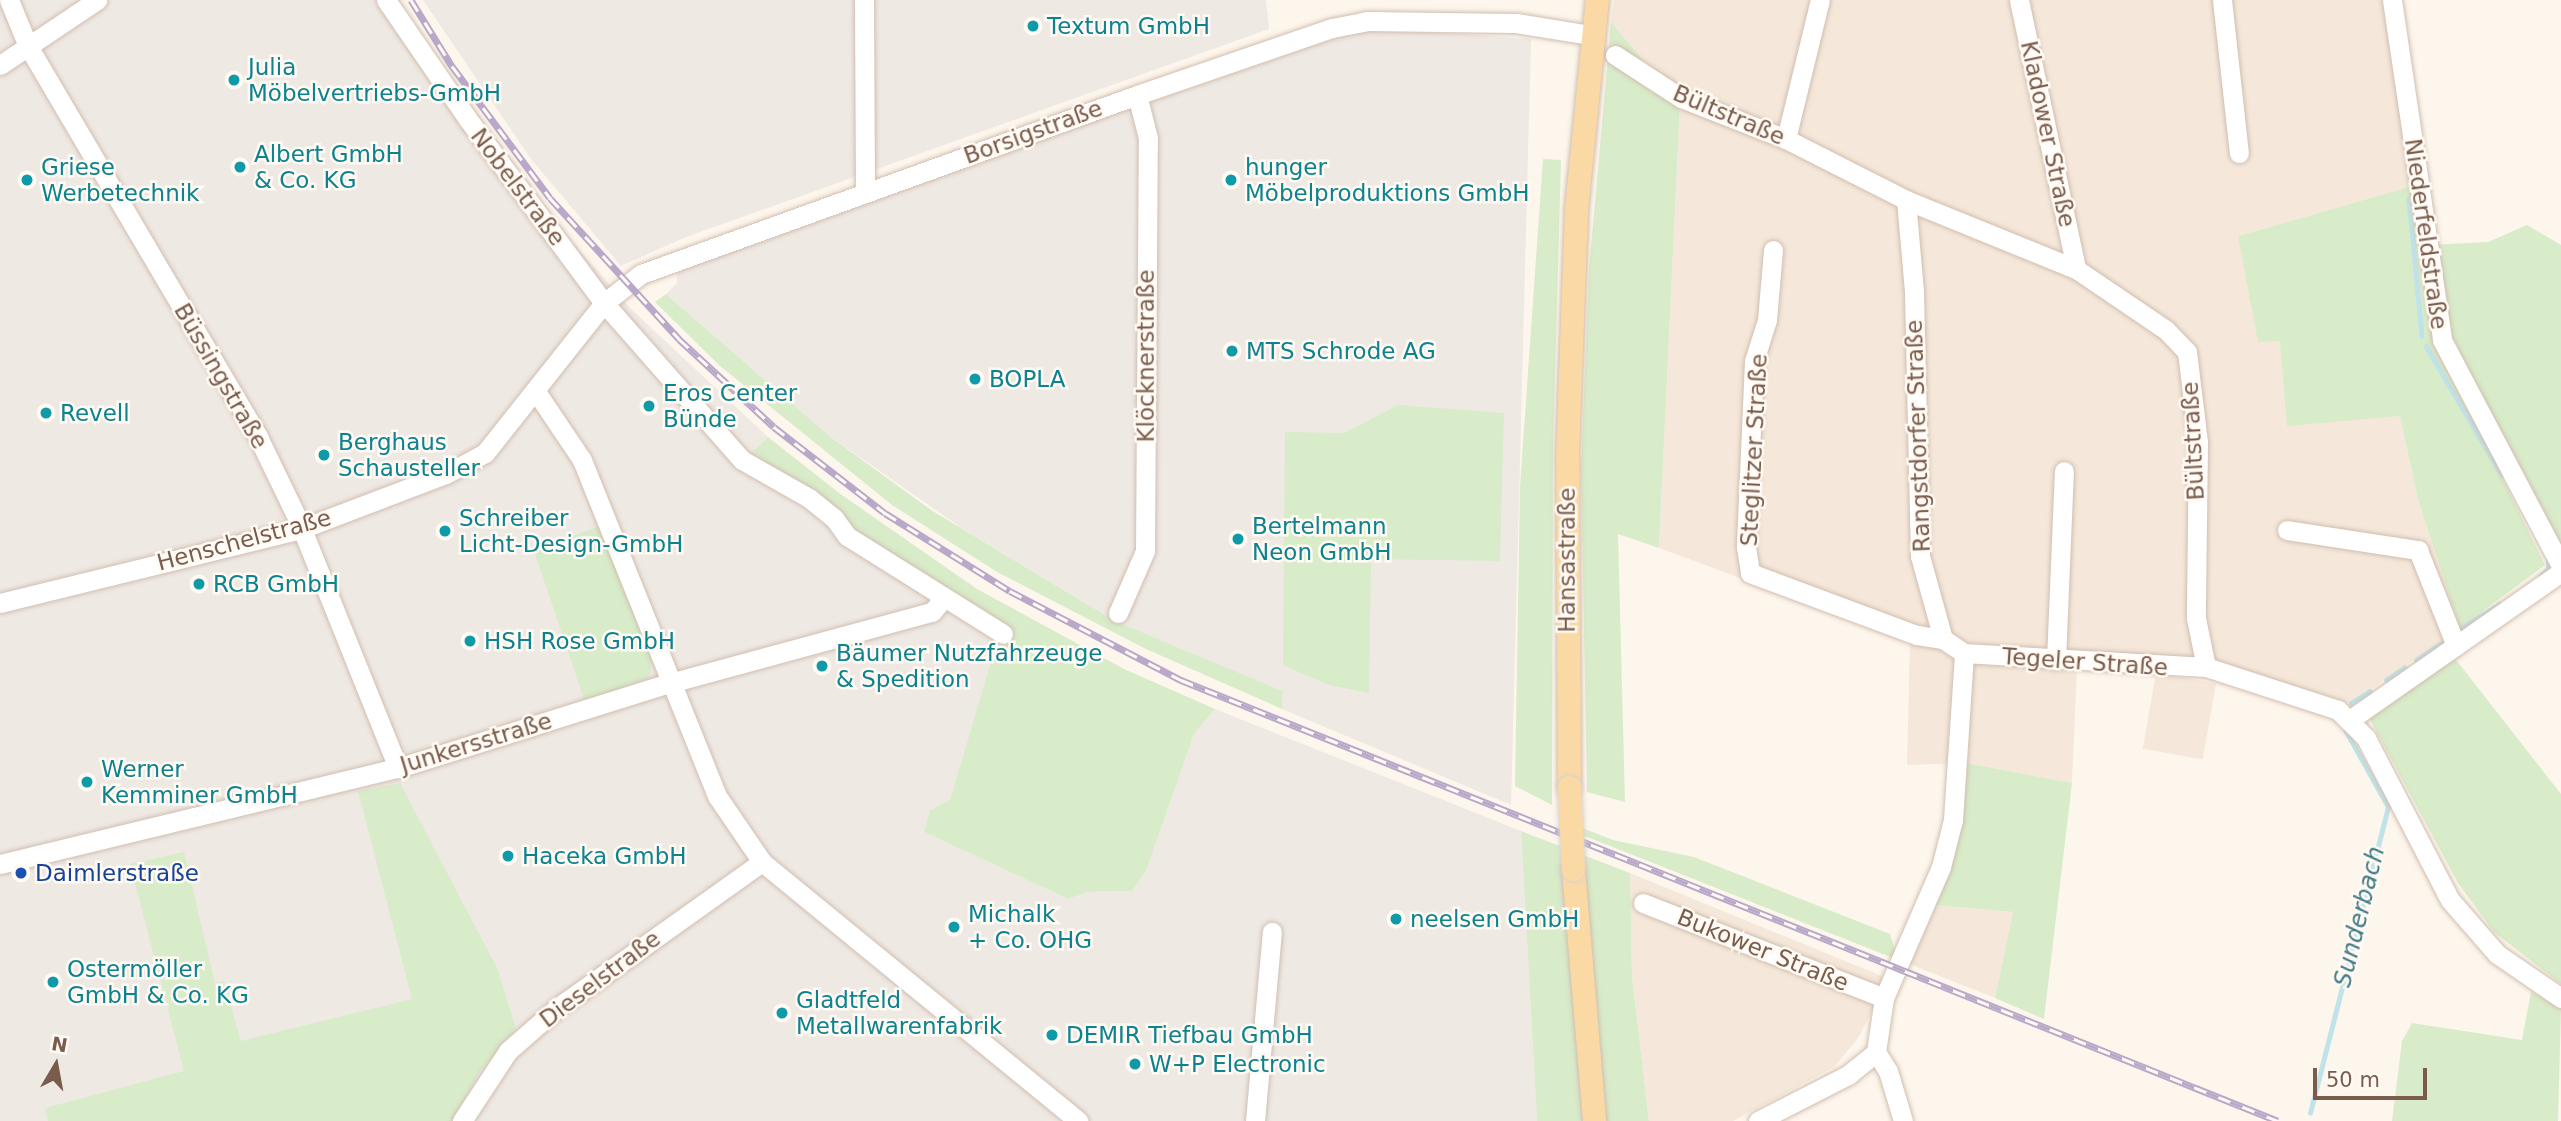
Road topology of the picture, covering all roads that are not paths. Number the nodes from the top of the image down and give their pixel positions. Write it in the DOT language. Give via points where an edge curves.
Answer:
graph roads {
  1 [pos="9,0"];
  2 [pos="97,0"];
  3 [pos="386,0"];
  4 [pos="864,0"];
  5 [pos="1597,0"];
  6 [pos="1820,0"];
  7 [pos="2019,0"];
  8 [pos="2222,0"];
  9 [pos="2392,0"];
  10 [pos="1591,35"];
  11 [pos="28,46"];
  12 [pos="1615,55"];
  13 [pos="0,65"];
  14 [pos="1137,94"];
  15 [pos="1786,139"];
  16 [pos="2239,153"];
  17 [pos="864,192"];
  18 [pos="1906,200"];
  19 [pos="1773,250"];
  20 [pos="2076,268"];
  21 [pos="604,303"];
  22 [pos="537,393"];
  23 [pos="2064,471"];
  24 [pos="301,528"];
  25 [pos="2287,530"];
  26 [pos="2561,566"];
  27 [pos="2561,572"];
  28 [pos="942,600"];
  29 [pos="0,603"];
  30 [pos="1118,613"];
  31 [pos="1003,634"];
  32 [pos="1943,639"];
  33 [pos="2456,646"];
  34 [pos="1964,653"];
  35 [pos="2056,660"];
  36 [pos="2206,667"];
  37 [pos="670,683"];
  38 [pos="2351,719"];
  39 [pos="398,768"];
  40 [pos="762,862"];
  41 [pos="0,863"];
  42 [pos="1643,903"];
  43 [pos="1272,932"];
  44 [pos="1884,998"];
  45 [pos="2561,998"];
  46 [pos="1876,1052"];
  47 [pos="462,1121"];
  48 [pos="1079,1121"];
  49 [pos="1255,1121"];
  50 [pos="1594,1121"];
  51 [pos="1758,1121"];
  52 [pos="1903,1121"];
  1 -- 11 [label="street, Büssingstraße"];
  2 -- 11 [label="street"];
  3 -- 21 [label="street, Nobelstraße"];
  4 -- 17 [label="street"];
  5 -- 10 [label="main road, Hansastraße"];
  6 -- 15 [label="street"];
  7 -- 20 [label="street, Kladower Straße"];
  8 -- 16 [label="street"];
  9 -- 26 [label="street, Niederfeldstraße" via="2442,340"];
  10 -- 14 [label="street, Borsigstraße" via="1516,23 1367,21 1332,28"];
  10 -- 50 [label="main road, Hansastraße, bridge" via="1576,209 1567,457 1569,787"];
  11 -- 13 [label="street"];
  11 -- 24 [label="street, Büssingstraße" via="258,437"];
  12 -- 15 [label="street, Bültstraße" via="1681,99"];
  14 -- 17 [label="street, Borsigstraße"];
  14 -- 30 [label="street, Klöcknerstraße" via="1148,138 1145,551"];
  15 -- 18 [label="street, Bültstraße"];
  17 -- 21 [label="street, Borsigstraße" via="656,267"];
  18 -- 20 [label="street, Bültstraße"];
  18 -- 32 [label="street, Rangstdorfer Straße" via="1914,292 1920,556"];
  19 -- 32 [label="street, Steglitzer Straße" via="1767,320 1754,360 1746,547 1750,573 1917,635"];
  20 -- 36 [label="street, Bültstraße" via="2166,330 2187,352 2198,442 2196,618"];
  21 -- 22 [label="street, Borsigstraße"];
  21 -- 28 [label="street, Nobelstraße" via="742,460 809,498 834,518 847,536"];
  22 -- 24 [label="street, Henschelstraße" via="485,453 446,474"];
  22 -- 37 [label="street" via="582,460"];
  23 -- 35 [label="street"];
  24 -- 29 [label="street, Henschelstraße"];
  24 -- 39 [label="street, Büssingstraße"];
  25 -- 33 [label="street" via="2418,550"];
  27 -- 33 [label="street"];
  28 -- 31 [label="street, Nobelstraße"];
  28 -- 37 [label="street, Junkersstraße" via="932,612"];
  32 -- 34 [label="street"];
  33 -- 38 [label="street"];
  34 -- 35 [label="street, Tegeler Straße"];
  34 -- 44 [label="street" via="1953,820 1941,867"];
  35 -- 36 [label="street, Tegeler Straße"];
  36 -- 38 [label="street" via="2338,710"];
  37 -- 39 [label="street, Junkersstraße"];
  37 -- 40 [label="street" via="717,796"];
  38 -- 45 [label="street" via="2451,900 2497,954"];
  39 -- 41 [label="street, Junkersstraße"];
  40 -- 47 [label="street, Dieselstraße" via="557,1007 508,1051"];
  40 -- 48 [label="street"];
  42 -- 44 [label="street, Bukower Straße"];
  43 -- 49 [label="street"];
  44 -- 46 [label="street"];
  46 -- 51 [label="street" via="1848,1075"];
  46 -- 52 [label="street" via="1888,1071"];
}
